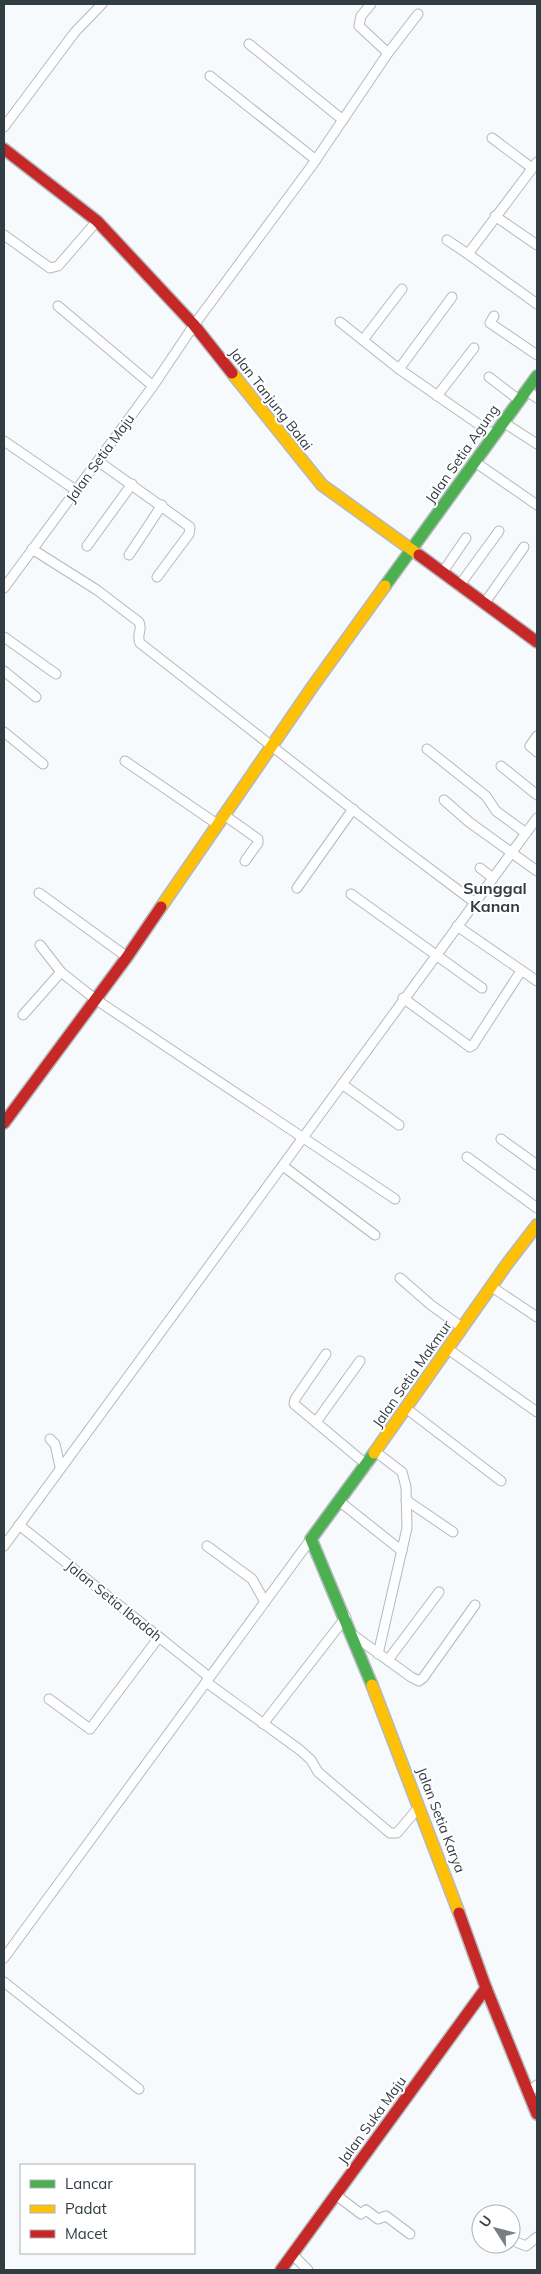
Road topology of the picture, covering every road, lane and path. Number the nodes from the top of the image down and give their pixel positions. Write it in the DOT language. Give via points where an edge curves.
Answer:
graph roads {
  1 [pos="102,4"];
  2 [pos="371,4"];
  3 [pos="418,14"];
  4 [pos="249,44"];
  5 [pos="388,52"];
  6 [pos="210,76"];
  7 [pos="343,120"];
  8 [pos="4,127"];
  9 [pos="492,138"];
  10 [pos="4,149"];
  11 [pos="316,160"];
  12 [pos="534,165"];
  13 [pos="495,216"];
  14 [pos="97,221"];
  15 [pos="4,235"];
  16 [pos="447,240"];
  17 [pos="536,243"];
  18 [pos="468,254"];
  19 [pos="402,288"];
  20 [pos="452,297"];
  21 [pos="537,304"];
  22 [pos="58,306"];
  23 [pos="494,316"];
  24 [pos="340,322"];
  25 [pos="194,325"];
  26 [pos="363,340"];
  27 [pos="474,348"];
  28 [pos="537,355"];
  29 [pos="399,369"];
  30 [pos="537,376"];
  31 [pos="488,377"];
  32 [pos="153,386"];
  33 [pos="526,390"];
  34 [pos="437,396"];
  35 [pos="537,398"];
  36 [pos="519,400"];
  37 [pos="503,422"];
  38 [pos="494,435"];
  39 [pos="4,441"];
  40 [pos="537,444"];
  41 [pos="98,461"];
  42 [pos="475,462"];
  43 [pos="132,484"];
  44 [pos="77,490"];
  45 [pos="162,505"];
  46 [pos="537,505"];
  47 [pos="499,532"];
  48 [pos="466,538"];
  49 [pos="87,546"];
  50 [pos="524,547"];
  51 [pos="32,549"];
  52 [pos="412,550"];
  53 [pos="129,555"];
  54 [pos="442,573"];
  55 [pos="157,577"];
  56 [pos="459,586"];
  57 [pos="4,588"];
  58 [pos="484,604"];
  59 [pos="4,637"];
  60 [pos="537,642"];
  61 [pos="4,671"];
  62 [pos="56,674"];
  63 [pos="36,697"];
  64 [pos="4,732"];
  65 [pos="537,736"];
  66 [pos="273,745"];
  67 [pos="427,749"];
  68 [pos="537,752"];
  69 [pos="125,761"];
  70 [pos="43,764"];
  71 [pos="500,766"];
  72 [pos="537,795"];
  73 [pos="444,800"];
  74 [pos="353,809"];
  75 [pos="537,818"];
  76 [pos="221,819"];
  77 [pos="526,833"];
  78 [pos="511,853"];
  79 [pos="245,861"];
  80 [pos="480,868"];
  81 [pos="537,871"];
  82 [pos="493,878"];
  83 [pos="297,888"];
  84 [pos="40,892"];
  85 [pos="351,894"];
  86 [pos="474,902"];
  87 [pos="457,926"];
  88 [pos="40,945"];
  89 [pos="436,955"];
  90 [pos="127,956"];
  91 [pos="522,971"];
  92 [pos="61,972"];
  93 [pos="537,981"];
  94 [pos="482,988"];
  95 [pos="404,998"];
  96 [pos="95,1000"];
  97 [pos="23,1015"];
  98 [pos="342,1084"];
  99 [pos="4,1123"];
  100 [pos="399,1125"];
  101 [pos="303,1137"];
  102 [pos="501,1138"];
  103 [pos="467,1157"];
  104 [pos="537,1164"];
  105 [pos="283,1166"];
  106 [pos="395,1199"];
  107 [pos="537,1208"];
  108 [pos="537,1226"];
  109 [pos="375,1235"];
  110 [pos="400,1278"];
  111 [pos="492,1287"];
  112 [pos="537,1317"];
  113 [pos="463,1328"];
  114 [pos="448,1349"];
  115 [pos="326,1354"];
  116 [pos="360,1361"];
  117 [pos="407,1409"];
  118 [pos="537,1412"];
  119 [pos="316,1422"];
  120 [pos="50,1439"];
  121 [pos="376,1452"];
  122 [pos="367,1465"];
  123 [pos="60,1467"];
  124 [pos="501,1481"];
  125 [pos="406,1500"];
  126 [pos="339,1502"];
  127 [pos="19,1525"];
  128 [pos="453,1532"];
  129 [pos="311,1540"];
  130 [pos="4,1546"];
  131 [pos="207,1546"];
  132 [pos="402,1551"];
  133 [pos="439,1592"];
  134 [pos="265,1602"];
  135 [pos="475,1605"];
  136 [pos="346,1617"];
  137 [pos="353,1635"];
  138 [pos="159,1637"];
  139 [pos="378,1654"];
  140 [pos="388,1660"];
  141 [pos="207,1680"];
  142 [pos="49,1698"];
  143 [pos="264,1724"];
  144 [pos="419,1806"];
  145 [pos="4,1958"];
  146 [pos="4,1982"];
  147 [pos="486,1988"];
  148 [pos="534,2088"];
  149 [pos="139,2089"];
  150 [pos="537,2114"];
  151 [pos="336,2195"];
  152 [pos="410,2234"];
  153 [pos="537,2237"];
  154 [pos="521,2244"];
  155 [pos="292,2254"];
  156 [pos="281,2270"];
  157 [pos="308,2270"];
  1 -- 8 [label="street" via="75,32"];
  2 -- 5 [label="street" via="361,16 360,26"];
  3 -- 5 [label="street, Jalan Setia Maju"];
  4 -- 7 [label="street"];
  5 -- 7 [label="street, Jalan Setia Maju"];
  6 -- 11 [label="street"];
  7 -- 11 [label="street, Jalan Setia Maju"];
  9 -- 12 [label="street"];
  10 -- 14 [label="street, Jalan Tanjung Balai"];
  11 -- 25 [label="street, Jalan Setia Maju"];
  12 -- 13 [label="street"];
  13 -- 17 [label="street"];
  13 -- 18 [label="street"];
  14 -- 15 [label="street" via="58,266 50,268"];
  14 -- 25 [label="street, Jalan Tanjung Balai"];
  16 -- 18 [label="street"];
  18 -- 21 [label="street"];
  19 -- 26 [label="street"];
  20 -- 29 [label="street"];
  22 -- 32 [label="street"];
  23 -- 28 [label="street" via="490,323"];
  24 -- 26 [label="street"];
  25 -- 32 [label="street, Jalan Setia Maju"];
  25 -- 52 [label="street, Jalan Tanjung Balai" via="322,485"];
  26 -- 29 [label="street"];
  27 -- 34 [label="street"];
  29 -- 34 [label="street"];
  30 -- 33 [label="street, Jalan Setia Agung"];
  31 -- 36 [label="street"];
  32 -- 41 [label="street, Jalan Setia Maju"];
  33 -- 35 [label="street"];
  33 -- 36 [label="street, Jalan Setia Agung"];
  34 -- 38 [label="street"];
  36 -- 37 [label="street, Jalan Setia Agung"];
  37 -- 38 [label="street, Jalan Setia Agung"];
  37 -- 40 [label="street"];
  38 -- 42 [label="street, Jalan Setia Agung"];
  39 -- 44 [label="street"];
  41 -- 43 [label="street"];
  41 -- 44 [label="street, Jalan Setia Maju"];
  42 -- 46 [label="street"];
  42 -- 52 [label="street, Jalan Setia Agung"];
  43 -- 45 [label="street"];
  43 -- 49 [label="street"];
  44 -- 51 [label="street, Jalan Setia Maju"];
  45 -- 53 [label="street"];
  45 -- 55 [label="street" via="189,524 191,530"];
  47 -- 56 [label="street"];
  48 -- 54 [label="street"];
  50 -- 58 [label="street"];
  51 -- 57 [label="street, Jalan Setia Maju"];
  51 -- 66 [label="street" via="97,590 139,622 140,643"];
  52 -- 54 [label="street, Jalan Tanjung Balai"];
  52 -- 66 [label="street, Jalan Setia Agung"];
  54 -- 56 [label="street, Jalan Tanjung Balai"];
  56 -- 58 [label="street, Jalan Tanjung Balai"];
  58 -- 60 [label="street, Jalan Tanjung Balai"];
  59 -- 62 [label="street"];
  61 -- 63 [label="street"];
  64 -- 70 [label="street"];
  65 -- 68 [label="street" via="530,746"];
  66 -- 74 [label="street"];
  66 -- 76 [label="street, Jalan Setia Agung"];
  67 -- 77 [label="street" via="486,796 496,811"];
  69 -- 76 [label="street"];
  71 -- 72 [label="street"];
  73 -- 78 [label="street"];
  74 -- 83 [label="street"];
  74 -- 86 [label="street"];
  75 -- 77 [label="street"];
  76 -- 79 [label="street" via="258,840"];
  76 -- 90 [label="street, Jalan Setia Agung"];
  77 -- 78 [label="street"];
  78 -- 81 [label="street"];
  78 -- 82 [label="street"];
  80 -- 82 [label="street"];
  82 -- 86 [label="street"];
  84 -- 90 [label="street"];
  85 -- 89 [label="street"];
  86 -- 87 [label="street"];
  87 -- 89 [label="street"];
  87 -- 91 [label="street"];
  88 -- 92 [label="street"];
  89 -- 94 [label="street"];
  89 -- 95 [label="street"];
  90 -- 96 [label="street, Jalan Setia Agung"];
  91 -- 93 [label="street"];
  91 -- 95 [label="street" via="470,1047"];
  92 -- 96 [label="street"];
  92 -- 97 [label="street"];
  95 -- 98 [label="street"];
  96 -- 99 [label="street, Jalan Setia Agung"];
  96 -- 101 [label="street"];
  98 -- 100 [label="street"];
  98 -- 101 [label="street"];
  101 -- 105 [label="street"];
  101 -- 106 [label="street"];
  102 -- 104 [label="street"];
  103 -- 107 [label="street"];
  105 -- 109 [label="street"];
  105 -- 123 [label="street"];
  108 -- 111 [label="street, Jalan Setia Makmur"];
  110 -- 113 [label="street"];
  111 -- 112 [label="street"];
  111 -- 113 [label="street, Jalan Setia Makmur"];
  113 -- 114 [label="street, Jalan Setia Makmur"];
  114 -- 117 [label="street, Jalan Setia Makmur"];
  114 -- 118 [label="street"];
  115 -- 119 [label="street" via="294,1402"];
  116 -- 119 [label="street"];
  117 -- 121 [label="street, Jalan Setia Makmur"];
  117 -- 124 [label="street"];
  119 -- 122 [label="street"];
  120 -- 123 [label="street" via="55,1444"];
  121 -- 122 [label="street, Jalan Setia Makmur"];
  121 -- 125 [label="street" via="402,1472 406,1481"];
  122 -- 126 [label="street, Jalan Setia Makmur"];
  123 -- 127 [label="street"];
  125 -- 128 [label="street"];
  125 -- 132 [label="street" via="407,1528"];
  126 -- 129 [label="street, Jalan Setia Makmur"];
  126 -- 132 [label="street"];
  127 -- 130 [label="street"];
  127 -- 138 [label="street, Jalan Setia Ibadah"];
  129 -- 134 [label="street"];
  129 -- 136 [label="street, Jalan Setia Karya"];
  131 -- 134 [label="street" via="252,1580"];
  132 -- 139 [label="street"];
  133 -- 140 [label="street"];
  134 -- 141 [label="street"];
  135 -- 140 [label="street" via="423,1678 415,1680"];
  136 -- 137 [label="street, Jalan Setia Karya"];
  136 -- 143 [label="street"];
  137 -- 139 [label="street"];
  137 -- 144 [label="street, Jalan Setia Karya"];
  138 -- 141 [label="street, Jalan Setia Ibadah"];
  138 -- 142 [label="street" via="90,1729"];
  139 -- 140 [label="street"];
  141 -- 143 [label="street, Jalan Setia Ibadah"];
  141 -- 145 [label="street"];
  143 -- 144 [label="street, Jalan Setia Ibadah" via="312,1760 318,1772 390,1832 396,1833"];
  144 -- 147 [label="street, Jalan Setia Karya"];
  146 -- 149 [label="street"];
  147 -- 148 [label="street, Jalan Setia Karya"];
  147 -- 151 [label="street, Jalan Suka Maju"];
  148 -- 150 [label="street, Jalan Setia Karya"];
  151 -- 152 [label="street" via="361,2214 366,2210 378,2219 386,2216"];
  151 -- 155 [label="street, Jalan Suka Maju"];
  153 -- 154 [label="street" via="526,2246"];
  155 -- 156 [label="street, Jalan Suka Maju"];
  155 -- 157 [label="street"];
}
